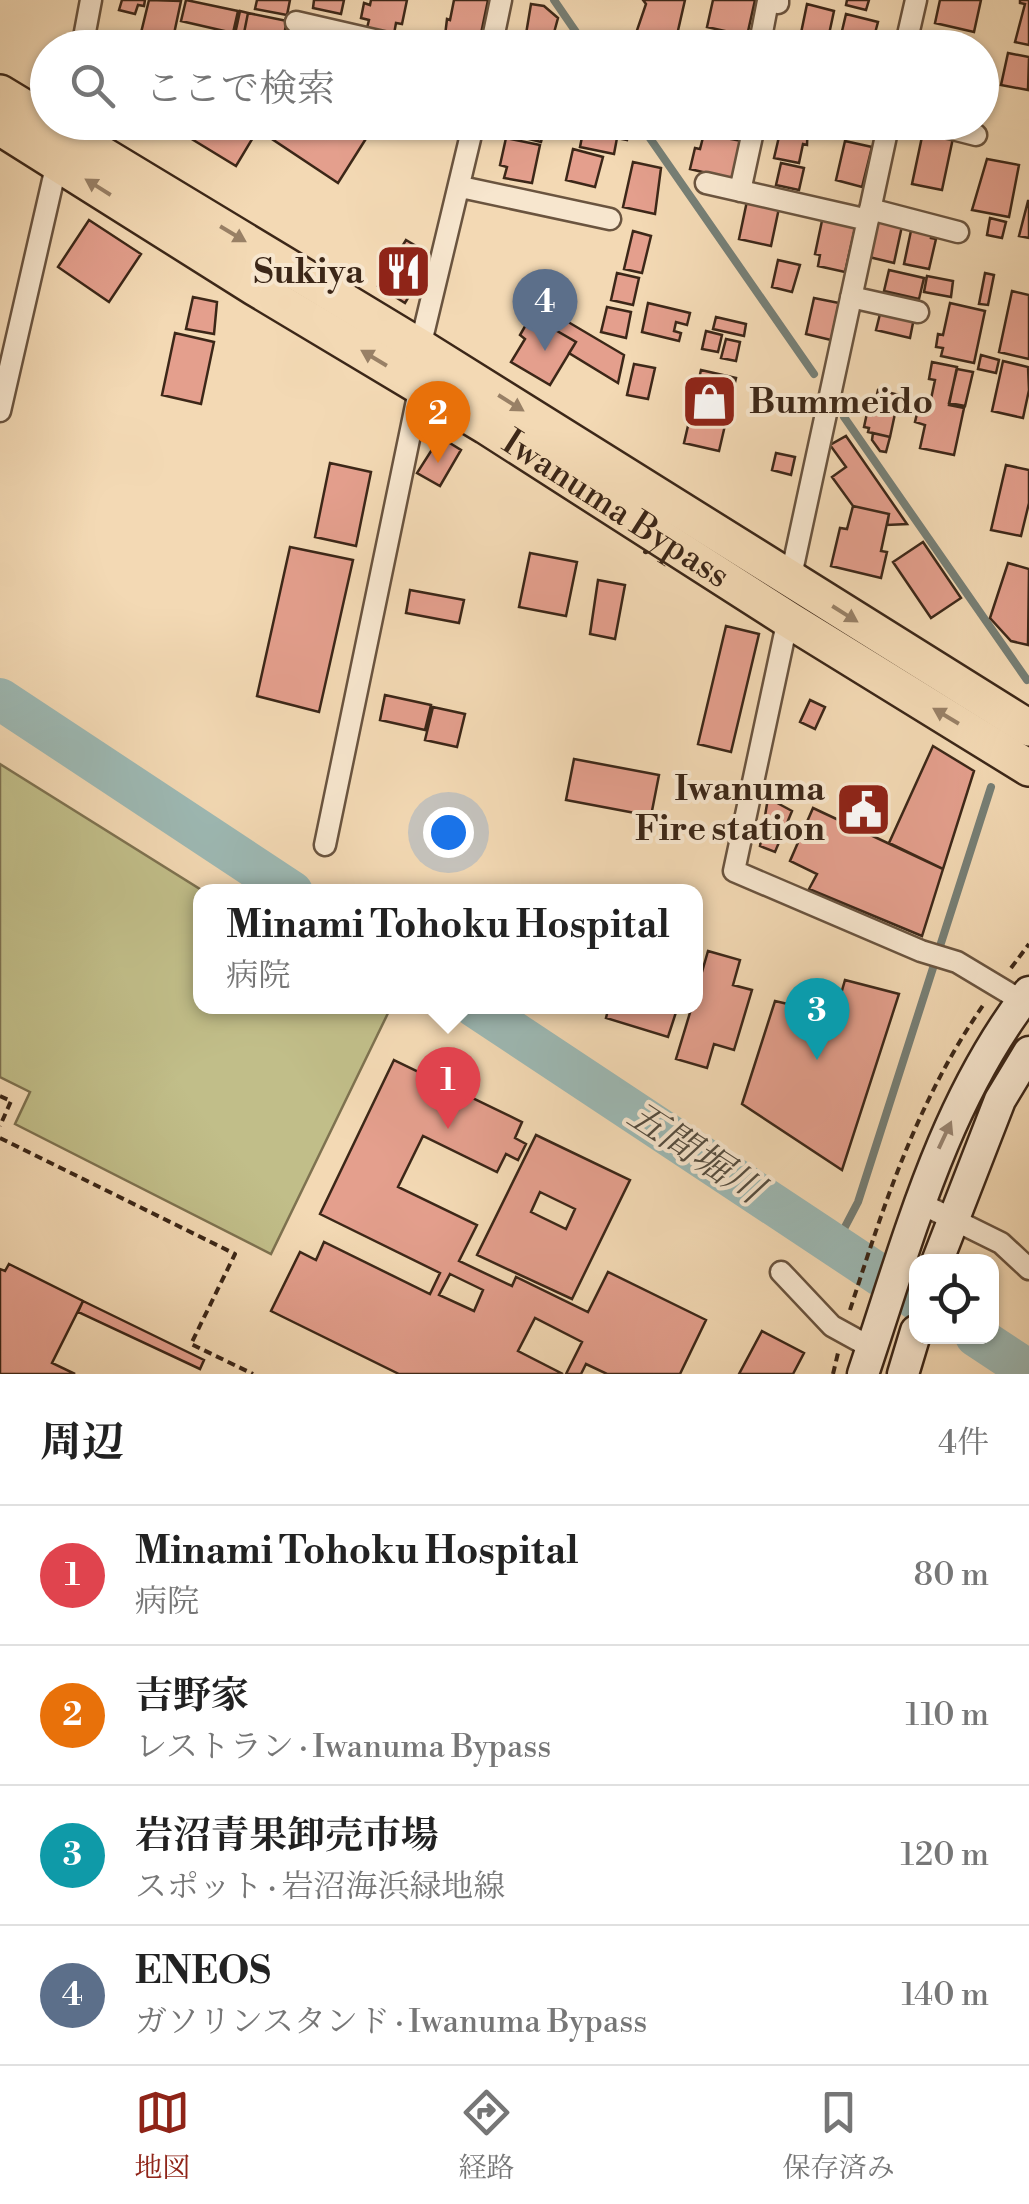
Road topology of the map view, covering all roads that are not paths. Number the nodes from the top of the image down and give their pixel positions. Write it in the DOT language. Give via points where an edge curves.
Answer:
graph roads {
  1 [pos="91,0"];
  2 [pos="501,0"];
  3 [pos="778,0"];
  4 [pos="916,0"];
  5 [pos="296,22"];
  6 [pos="85,30"];
  7 [pos="331,30"];
  8 [pos="495,30"];
  9 [pos="762,30"];
  10 [pos="909,30"];
  11 [pos="0,93"];
  12 [pos="30,115"];
  13 [pos="0,127"];
  14 [pos="30,133"];
  15 [pos="63,140"];
  16 [pos="64,140"];
  17 [pos="65,140"];
  18 [pos="470,140"];
  19 [pos="752,140"];
  20 [pos="885,140"];
  21 [pos="706,183"];
  22 [pos="461,187"];
  23 [pos="740,191"];
  24 [pos="869,215"];
  25 [pos="610,218"];
  26 [pos="958,232"];
  27 [pos="851,296"];
  28 [pos="918,312"];
  29 [pos="420,346"];
  30 [pos="420,386"];
  31 [pos="0,410"];
  32 [pos="789,578"];
  33 [pos="788,620"];
  34 [pos="1029,728"];
  35 [pos="1029,768"];
  36 [pos="325,844"];
  37 [pos="1016,992"];
  38 [pos="1029,1052"];
  39 [pos="914,1214"];
  40 [pos="943,1242"];
  41 [pos="1029,1269"];
  42 [pos="781,1272"];
  43 [pos="871,1351"];
  1 -- 6 [label="street"];
  2 -- 8 [label="street"];
  3 -- 9 [label="street" via="768,1"];
  4 -- 10 [label="street"];
  5 -- 7 [label="street"];
  11 -- 12 [label="highway, Iwanuma Bypass"];
  13 -- 14 [label="highway, Iwanuma Bypass"];
  15 -- 31 [label="street"];
  30 -- 16 [label="highway, Iwanuma Bypass, one-way" via="254,287"];
  17 -- 29 [label="highway, Iwanuma Bypass, one-way"];
  18 -- 22 [label="street"];
  19 -- 23 [label="street"];
  20 -- 24 [label="street"];
  21 -- 23 [label="street"];
  22 -- 25 [label="street"];
  22 -- 29 [label="street"];
  23 -- 24 [label="street"];
  24 -- 26 [label="street"];
  24 -- 27 [label="street"];
  27 -- 28 [label="street"];
  27 -- 32 [label="street"];
  29 -- 32 [label="highway, Iwanuma Bypass, one-way"];
  30 -- 33 [label="highway, Iwanuma Bypass"];
  30 -- 36 [label="street"];
  32 -- 33 [label="street"];
  32 -- 34 [label="highway, Iwanuma Bypass, one-way"];
  35 -- 33 [label="highway, Iwanuma Bypass, one-way"];
  33 -- 37 [label="street" via="734,871"];
  39 -- 37 [label="main road, one-way"];
  38 -- 40 [label="main road" via="1000,1100"];
  39 -- 40 [label="street"];
  39 -- 43 [label="main road"];
  40 -- 41 [label="street" via="1001,1243"];
  42 -- 43 [label="street" via="832,1326"];
}
